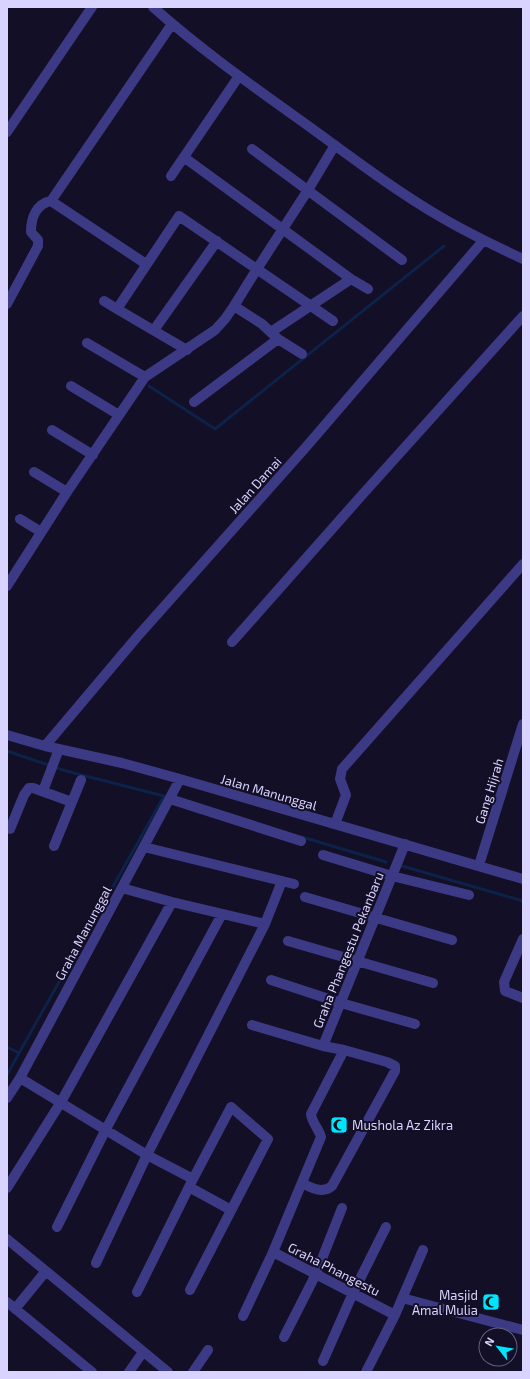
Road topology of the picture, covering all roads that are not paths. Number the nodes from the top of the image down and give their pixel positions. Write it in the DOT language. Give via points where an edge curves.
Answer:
graph roads {
  1 [pos="92,7"];
  2 [pos="153,7"];
  3 [pos="172,24"];
  4 [pos="239,76"];
  5 [pos="7,132"];
  6 [pos="335,145"];
  7 [pos="252,149"];
  8 [pos="185,158"];
  9 [pos="172,176"];
  10 [pos="308,190"];
  11 [pos="51,201"];
  12 [pos="282,229"];
  13 [pos="217,241"];
  14 [pos="483,241"];
  15 [pos="523,259"];
  16 [pos="402,260"];
  17 [pos="146,264"];
  18 [pos="257,269"];
  19 [pos="351,279"];
  20 [pos="368,289"];
  21 [pos="104,301"];
  22 [pos="7,304"];
  23 [pos="234,306"];
  24 [pos="310,306"];
  25 [pos="117,309"];
  26 [pos="523,316"];
  27 [pos="333,321"];
  28 [pos="154,330"];
  29 [pos="275,336"];
  30 [pos="87,343"];
  31 [pos="187,350"];
  32 [pos="302,354"];
  33 [pos="145,377"];
  34 [pos="71,386"];
  35 [pos="194,402"];
  36 [pos="119,415"];
  37 [pos="52,430"];
  38 [pos="93,455"];
  39 [pos="34,472"];
  40 [pos="66,492"];
  41 [pos="20,519"];
  42 [pos="41,532"];
  43 [pos="523,564"];
  44 [pos="7,586"];
  45 [pos="232,642"];
  46 [pos="523,724"];
  47 [pos="7,735"];
  48 [pos="45,746"];
  49 [pos="59,751"];
  50 [pos="81,780"];
  51 [pos="179,781"];
  52 [pos="43,791"];
  53 [pos="170,799"];
  54 [pos="72,802"];
  55 [pos="335,824"];
  56 [pos="10,829"];
  57 [pos="301,841"];
  58 [pos="405,844"];
  59 [pos="54,846"];
  60 [pos="144,847"];
  61 [pos="323,855"];
  62 [pos="479,865"];
  63 [pos="393,874"];
  64 [pos="523,879"];
  65 [pos="282,881"];
  66 [pos="294,884"];
  67 [pos="122,888"];
  68 [pos="469,895"];
  69 [pos="305,897"];
  70 [pos="172,902"];
  71 [pos="222,914"];
  72 [pos="376,917"];
  73 [pos="265,924"];
  74 [pos="452,940"];
  75 [pos="288,941"];
  76 [pos="522,943"];
  77 [pos="358,961"];
  78 [pos="271,980"];
  79 [pos="433,983"];
  80 [pos="523,998"];
  81 [pos="341,1003"];
  82 [pos="415,1024"];
  83 [pos="252,1025"];
  84 [pos="324,1046"];
  85 [pos="344,1050"];
  86 [pos="20,1078"];
  87 [pos="7,1098"];
  88 [pos="61,1102"];
  89 [pos="106,1129"];
  90 [pos="147,1155"];
  91 [pos="191,1183"];
  92 [pos="302,1183"];
  93 [pos="7,1188"];
  94 [pos="342,1208"];
  95 [pos="231,1210"];
  96 [pos="57,1227"];
  97 [pos="386,1227"];
  98 [pos="7,1239"];
  99 [pos="423,1250"];
  100 [pos="273,1252"];
  101 [pos="96,1263"];
  102 [pos="46,1271"];
  103 [pos="316,1274"];
  104 [pos="190,1290"];
  105 [pos="136,1292"];
  106 [pos="353,1293"];
  107 [pos="402,1298"];
  108 [pos="11,1305"];
  109 [pos="395,1315"];
  110 [pos="243,1316"];
  111 [pos="523,1330"];
  112 [pos="284,1337"];
  113 [pos="208,1350"];
  114 [pos="143,1352"];
  115 [pos="323,1361"];
  116 [pos="92,1372"];
  117 [pos="129,1372"];
  118 [pos="168,1372"];
  119 [pos="193,1372"];
  120 [pos="366,1372"];
  1 -- 5 [label="street"];
  2 -- 3 [label="street"];
  3 -- 4 [label="street"];
  3 -- 11 [label="street"];
  4 -- 6 [label="street"];
  4 -- 8 [label="street"];
  6 -- 10 [label="street"];
  6 -- 14 [label="street" via="409,197"];
  7 -- 10 [label="street"];
  8 -- 9 [label="street"];
  8 -- 12 [label="street"];
  10 -- 12 [label="street"];
  10 -- 16 [label="street"];
  11 -- 17 [label="street"];
  11 -- 22 [label="street" via="43,202 33,217 31,232 38,240 38,246"];
  12 -- 18 [label="street"];
  12 -- 19 [label="street"];
  13 -- 17 [label="street" via="178,216"];
  13 -- 18 [label="street"];
  13 -- 28 [label="street"];
  14 -- 15 [label="street"];
  14 -- 48 [label="street, Jalan Damai"];
  17 -- 25 [label="street"];
  18 -- 23 [label="street"];
  18 -- 24 [label="street"];
  19 -- 20 [label="street"];
  19 -- 24 [label="street"];
  21 -- 25 [label="street"];
  23 -- 29 [label="street" via="262,324"];
  23 -- 31 [label="street" via="214,330"];
  24 -- 27 [label="street"];
  24 -- 29 [label="street"];
  25 -- 28 [label="street"];
  26 -- 45 [label="street"];
  28 -- 31 [label="street"];
  29 -- 32 [label="street"];
  29 -- 35 [label="street"];
  30 -- 33 [label="street"];
  31 -- 33 [label="street"];
  33 -- 36 [label="street"];
  34 -- 36 [label="street"];
  36 -- 38 [label="street"];
  37 -- 38 [label="street"];
  38 -- 40 [label="street"];
  39 -- 40 [label="street"];
  40 -- 42 [label="street"];
  41 -- 42 [label="street"];
  42 -- 44 [label="street"];
  43 -- 55 [label="street" via="342,769 340,779 346,795"];
  46 -- 62 [label="street, Gang Hijrah"];
  47 -- 48 [label="street, Jalan Manunggal"];
  48 -- 49 [label="street, Jalan Manunggal"];
  49 -- 51 [label="street, Jalan Manunggal" via="122,763"];
  49 -- 52 [label="street"];
  50 -- 54 [label="street"];
  51 -- 53 [label="street, Graha Manunggal"];
  51 -- 55 [label="street, Jalan Manunggal"];
  52 -- 54 [label="street"];
  52 -- 56 [label="street" via="29,788"];
  53 -- 57 [label="street"];
  53 -- 60 [label="street, Graha Manunggal"];
  54 -- 59 [label="street"];
  55 -- 58 [label="street, Jalan Manunggal"];
  58 -- 62 [label="street, Jalan Manunggal"];
  58 -- 63 [label="street, Graha Phangestu Pekanbaru"];
  60 -- 65 [label="street"];
  60 -- 67 [label="street, Graha Manunggal"];
  61 -- 63 [label="street"];
  62 -- 64 [label="street, Jalan Manunggal"];
  63 -- 68 [label="street"];
  63 -- 72 [label="street, Graha Phangestu Pekanbaru"];
  65 -- 66 [label="street"];
  65 -- 73 [label="street"];
  67 -- 70 [label="street"];
  67 -- 86 [label="street, Graha Manunggal"];
  69 -- 72 [label="street"];
  70 -- 71 [label="street"];
  70 -- 88 [label="street"];
  71 -- 73 [label="street"];
  71 -- 89 [label="street"];
  72 -- 74 [label="street"];
  72 -- 77 [label="street, Graha Phangestu Pekanbaru"];
  73 -- 90 [label="street"];
  75 -- 77 [label="street"];
  76 -- 80 [label="street" via="504,982 505,991"];
  77 -- 79 [label="street"];
  77 -- 81 [label="street, Graha Phangestu Pekanbaru"];
  78 -- 81 [label="street"];
  81 -- 82 [label="street"];
  81 -- 84 [label="street, Graha Phangestu Pekanbaru"];
  83 -- 84 [label="street"];
  84 -- 85 [label="street, Graha Phangestu Pekanbaru"];
  85 -- 92 [label="street, Graha Phangestu" via="311,1114 321,1137"];
  85 -- 92 [label="street, Graha Phangestu Pekanbaru" via="388,1062 395,1066 395,1071 332,1186 323,1190"];
  86 -- 87 [label="street, Graha Manunggal"];
  86 -- 88 [label="street"];
  88 -- 89 [label="street"];
  88 -- 93 [label="street"];
  89 -- 90 [label="street"];
  89 -- 96 [label="street"];
  90 -- 91 [label="street"];
  90 -- 101 [label="street"];
  91 -- 95 [label="street"];
  91 -- 95 [label="street" via="231,1107 268,1139"];
  91 -- 105 [label="street"];
  92 -- 100 [label="street, Graha Phangestu"];
  94 -- 103 [label="street"];
  95 -- 104 [label="street"];
  97 -- 106 [label="street"];
  98 -- 102 [label="street"];
  99 -- 107 [label="street"];
  100 -- 103 [label="street, Graha Phangestu"];
  100 -- 110 [label="street"];
  102 -- 108 [label="street"];
  102 -- 114 [label="street"];
  103 -- 106 [label="street, Graha Phangestu"];
  103 -- 112 [label="street"];
  106 -- 109 [label="street, Graha Phangestu"];
  106 -- 115 [label="street"];
  107 -- 109 [label="street"];
  107 -- 111 [label="street"];
  108 -- 116 [label="street"];
  109 -- 120 [label="street"];
  113 -- 119 [label="street"];
  114 -- 117 [label="street"];
  114 -- 118 [label="street"];
}
